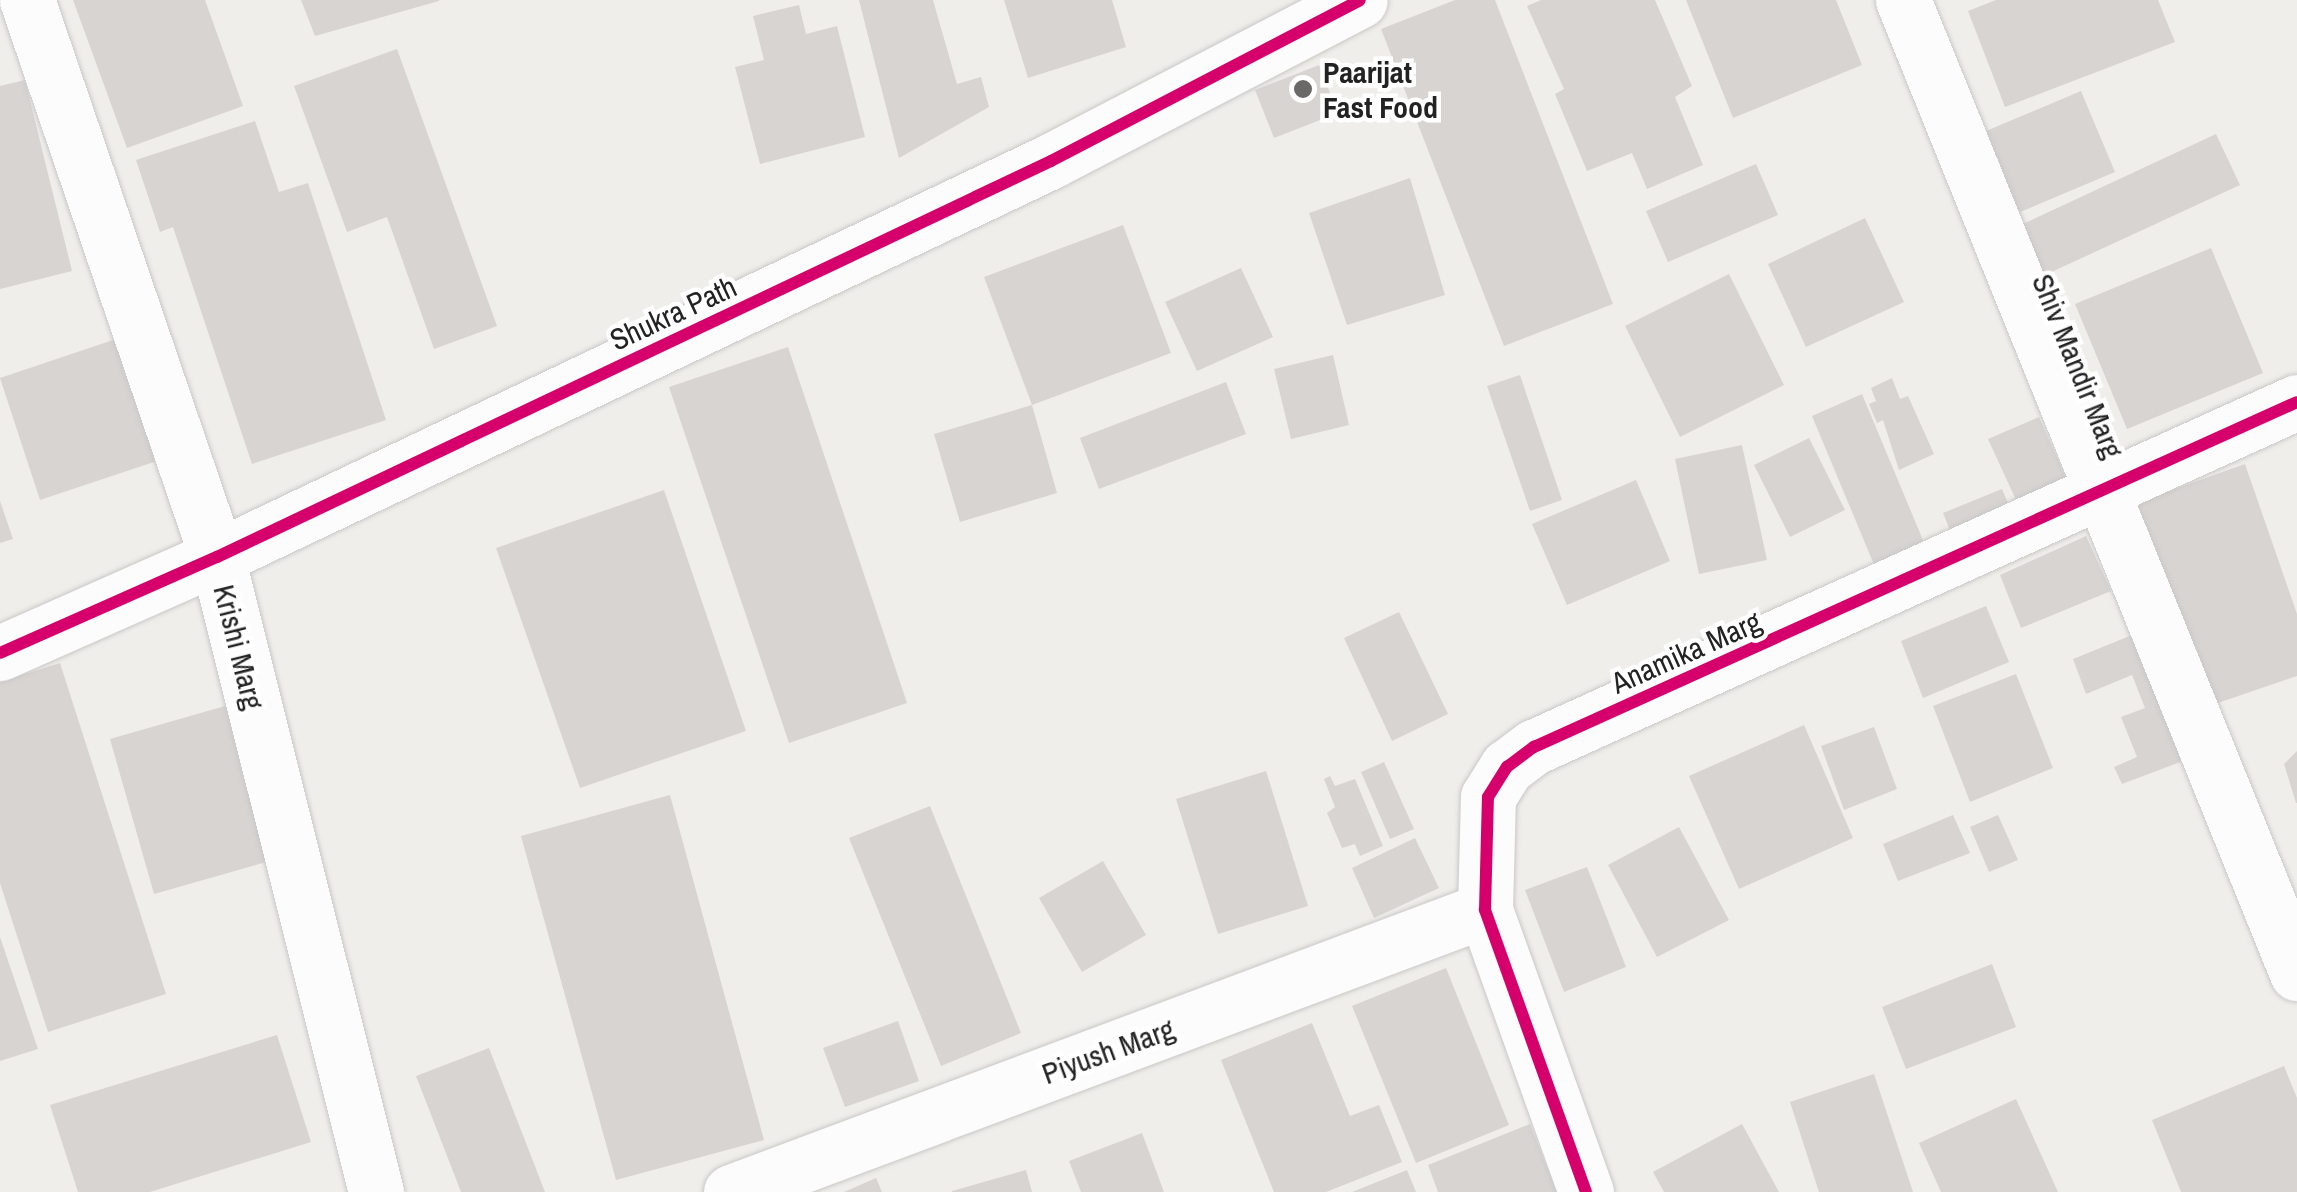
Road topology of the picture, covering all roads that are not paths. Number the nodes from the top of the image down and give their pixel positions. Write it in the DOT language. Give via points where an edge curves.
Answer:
graph roads {
  1 [pos="27,0"];
  2 [pos="1360,0"];
  3 [pos="1903,0"];
  4 [pos="2297,402"];
  5 [pos="2103,493"];
  6 [pos="216,558"];
  7 [pos="0,654"];
  8 [pos="1485,910"];
  9 [pos="2297,973"];
  10 [pos="376,1192"];
  11 [pos="731,1192"];
  12 [pos="1586,1192"];
  1 -- 6 [label="street, Krishi Marg"];
  2 -- 6 [label="street, Shukra Path" via="1050,161"];
  3 -- 5 [label="street, Shiv Mandir Marg"];
  4 -- 5 [label="street, Anamika Marg"];
  5 -- 8 [label="street, Anamika Marg" via="1534,747 1506,768 1488,797"];
  5 -- 9 [label="street, Shiv Mandir Marg"];
  6 -- 7 [label="street, Shukra Path"];
  6 -- 10 [label="street, Krishi Marg"];
  8 -- 11 [label="street, Piyush Marg"];
  8 -- 12 [label="street, Anamika Marg"];
}
